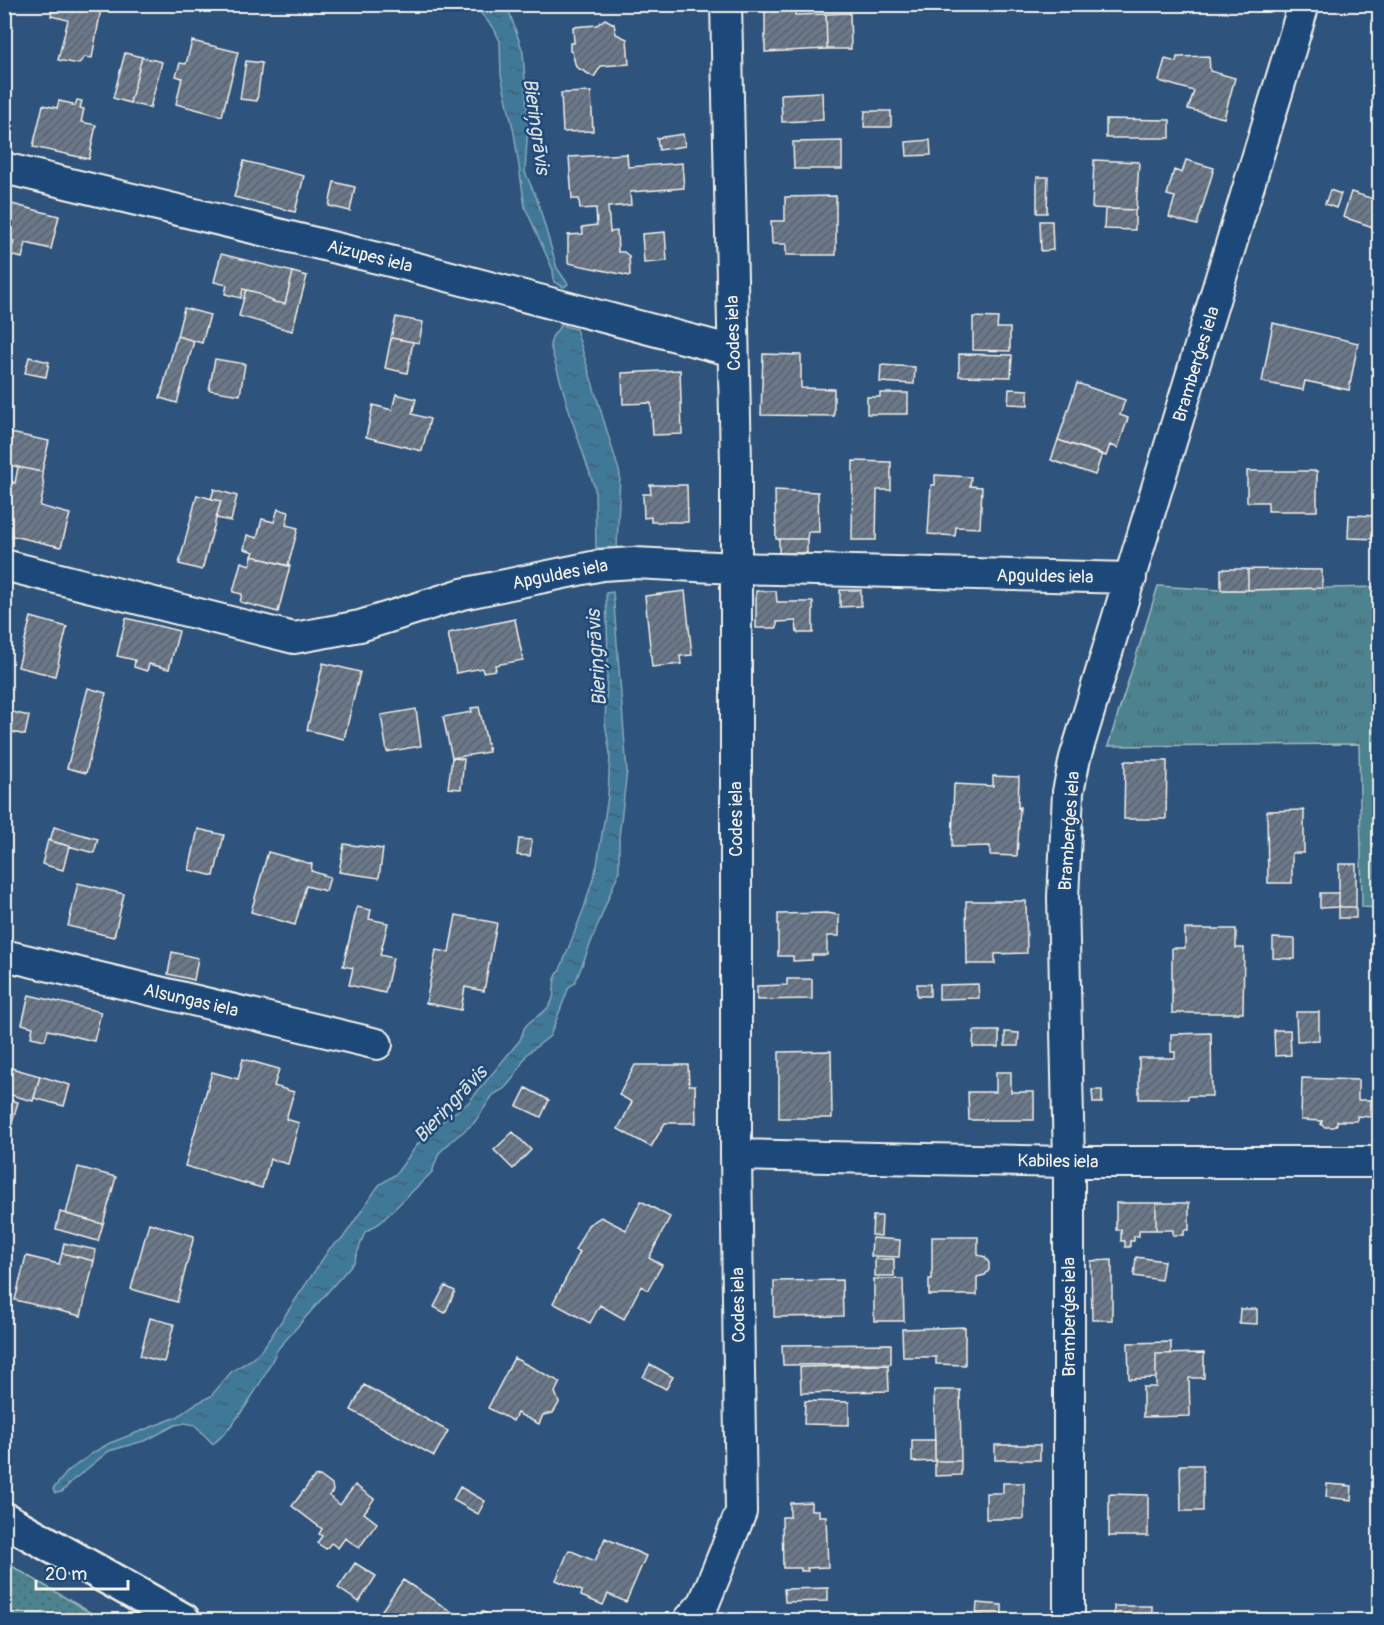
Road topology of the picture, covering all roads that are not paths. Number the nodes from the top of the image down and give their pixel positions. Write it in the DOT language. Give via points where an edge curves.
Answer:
graph roads {
  1 [pos="726,4"];
  2 [pos="1304,4"];
  3 [pos="4,168"];
  4 [pos="733,351"];
  5 [pos="4,565"];
  6 [pos="736,568"];
  7 [pos="1131,578"];
  8 [pos="4,955"];
  9 [pos="377,1044"];
  10 [pos="736,1155"];
  11 [pos="1069,1162"];
  12 [pos="1380,1162"];
  13 [pos="4,1519"];
  14 [pos="162,1615"];
  15 [pos="689,1620"];
  16 [pos="1069,1620"];
  1 -- 4 [label="street, Codes iela"];
  2 -- 7 [label="street, Bramberģes iela"];
  3 -- 4 [label="street, Aizupes iela" via="393,262"];
  4 -- 6 [label="street, Codes iela"];
  5 -- 6 [label="street, Apguldes iela" via="294,638 360,626 462,594 602,565"];
  6 -- 7 [label="street, Apguldes iela"];
  6 -- 10 [label="street, Codes iela"];
  7 -- 11 [label="street, Bramberģes iela" via="1068,792 1063,897"];
  8 -- 9 [label="street, Alsungas iela"];
  10 -- 11 [label="street, Kabiles iela"];
  10 -- 15 [label="street, Codes iela" via="741,1512 704,1603"];
  11 -- 12 [label="street, Kabiles iela"];
  11 -- 16 [label="street, Bramberģes iela"];
  13 -- 14 [label="main road"];
}
